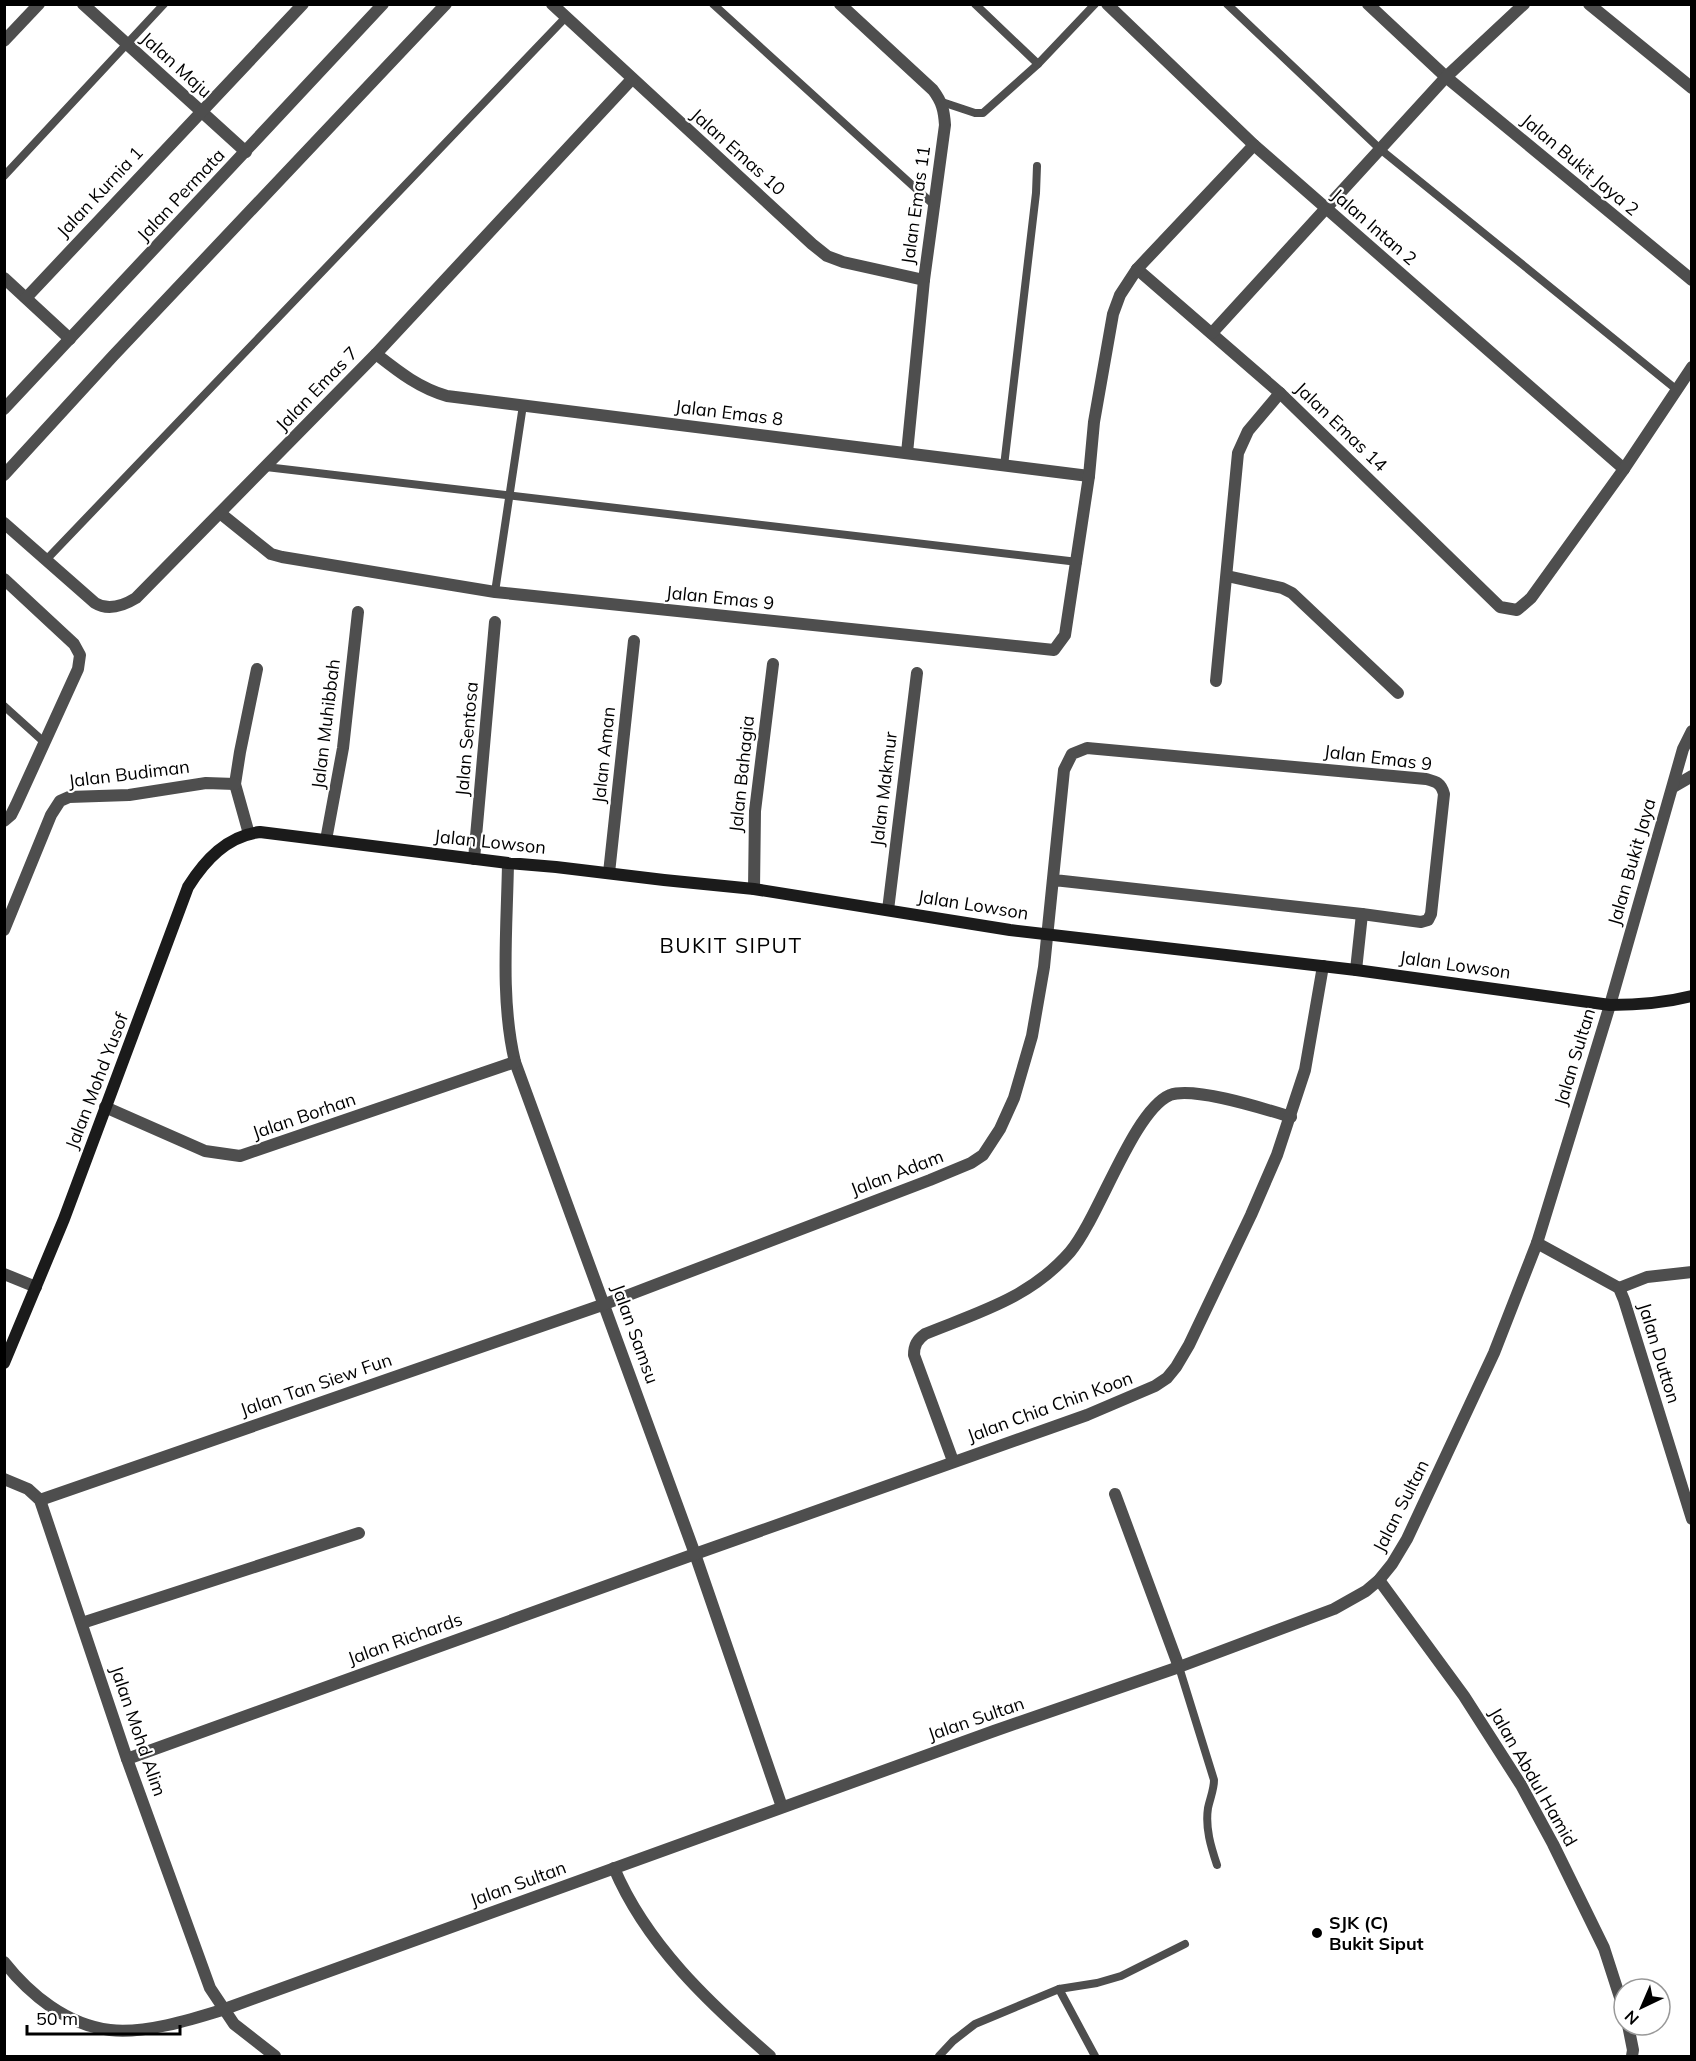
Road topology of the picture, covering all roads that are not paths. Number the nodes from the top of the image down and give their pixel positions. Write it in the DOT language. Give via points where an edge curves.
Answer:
graph roads {
  1 [pos="39,4"];
  2 [pos="83,4"];
  3 [pos="165,4"];
  4 [pos="303,4"];
  5 [pos="383,4"];
  6 [pos="446,4"];
  7 [pos="552,4"];
  8 [pos="713,4"];
  9 [pos="840,4"];
  10 [pos="975,4"];
  11 [pos="1095,4"];
  12 [pos="1107,4"];
  13 [pos="1227,4"];
  14 [pos="1368,4"];
  15 [pos="1524,4"];
  16 [pos="1589,4"];
  17 [pos="566,17"];
  18 [pos="4,41"];
  19 [pos="128,46"];
  20 [pos="1038,64"];
  21 [pos="1446,77"];
  22 [pos="632,79"];
  23 [pos="1692,88"];
  24 [pos="942,102"];
  25 [pos="200,112"];
  26 [pos="1254,145"];
  27 [pos="1380,149"];
  28 [pos="246,152"];
  29 [pos="1037,166"];
  30 [pos="4,176"];
  31 [pos="934,205"];
  32 [pos="1327,210"];
  33 [pos="1137,269"];
  34 [pos="4,278"];
  35 [pos="924,280"];
  36 [pos="1692,280"];
  37 [pos="26,298"];
  38 [pos="1212,333"];
  39 [pos="70,339"];
  40 [pos="376,354"];
  41 [pos="1692,367"];
  42 [pos="1677,390"];
  43 [pos="1280,393"];
  44 [pos="523,405"];
  45 [pos="4,409"];
  46 [pos="907,453"];
  47 [pos="1004,465"];
  48 [pos="266,467"];
  49 [pos="1624,469"];
  50 [pos="4,475"];
  51 [pos="1089,476"];
  52 [pos="510,497"];
  53 [pos="220,513"];
  54 [pos="4,523"];
  55 [pos="46,560"];
  56 [pos="1078,562"];
  57 [pos="1227,576"];
  58 [pos="4,579"];
  59 [pos="495,592"];
  60 [pos="358,612"];
  61 [pos="495,622"];
  62 [pos="634,641"];
  63 [pos="772,664"];
  64 [pos="257,669"];
  65 [pos="916,673"];
  66 [pos="1216,681"];
  67 [pos="1398,693"];
  68 [pos="4,706"];
  69 [pos="1692,731"];
  70 [pos="44,742"];
  71 [pos="1692,776"];
  72 [pos="236,784"];
  73 [pos="1673,787"];
  74 [pos="4,821"];
  75 [pos="249,834"];
  76 [pos="326,840"];
  77 [pos="474,859"];
  78 [pos="508,863"];
  79 [pos="609,873"];
  80 [pos="1054,880"];
  81 [pos="754,889"];
  82 [pos="888,910"];
  83 [pos="1362,914"];
  84 [pos="4,930"];
  85 [pos="1048,934"];
  86 [pos="1323,966"];
  87 [pos="1356,970"];
  88 [pos="1692,996"];
  89 [pos="1610,1005"];
  90 [pos="515,1062"];
  91 [pos="105,1107"];
  92 [pos="1290,1116"];
  93 [pos="1537,1243"];
  94 [pos="1692,1272"];
  95 [pos="4,1274"];
  96 [pos="36,1287"];
  97 [pos="1619,1288"];
  98 [pos="605,1304"];
  99 [pos="4,1363"];
  100 [pos="953,1461"];
  101 [pos="4,1479"];
  102 [pos="1115,1494"];
  103 [pos="40,1500"];
  104 [pos="1692,1519"];
  105 [pos="359,1533"];
  106 [pos="695,1554"];
  107 [pos="1379,1580"];
  108 [pos="82,1623"];
  109 [pos="1179,1667"];
  110 [pos="127,1759"];
  111 [pos="782,1807"];
  112 [pos="1217,1865"];
  113 [pos="614,1868"];
  114 [pos="1185,1944"];
  115 [pos="4,1962"];
  116 [pos="1613,1977"];
  117 [pos="1059,1989"];
  118 [pos="222,2010"];
  119 [pos="1630,2037"];
  120 [pos="275,2056"];
  121 [pos="770,2056"];
  122 [pos="939,2056"];
  123 [pos="1095,2056"];
  124 [pos="1632,2056"];
  1 -- 18 [label="street"];
  2 -- 19 [label="street, Jalan Maju"];
  3 -- 19 [label="lane"];
  4 -- 25 [label="street, Jalan Kurnia 1"];
  5 -- 28 [label="street, Jalan Permata"];
  6 -- 50 [label="street"];
  7 -- 17 [label="street, Jalan Emas 10"];
  8 -- 31 [label="lane"];
  9 -- 24 [label="street"];
  10 -- 20 [label="lane"];
  11 -- 20 [label="lane"];
  12 -- 26 [label="street, Jalan Intan 2"];
  13 -- 27 [label="lane"];
  14 -- 21 [label="street, Jalan Bukit Jaya 2"];
  15 -- 21 [label="street"];
  16 -- 23 [label="street"];
  17 -- 22 [label="street, Jalan Emas 10"];
  17 -- 55 [label="lane"];
  19 -- 25 [label="street, Jalan Maju"];
  19 -- 30 [label="lane"];
  20 -- 24 [label="lane" via="983,113"];
  21 -- 27 [label="street"];
  21 -- 36 [label="street, Jalan Bukit Jaya 2"];
  22 -- 35 [label="street, Jalan Emas 10" via="827,256"];
  22 -- 40 [label="street, Jalan Emas 7"];
  24 -- 31 [label="street, Jalan Emas 11" via="945,125"];
  25 -- 28 [label="street, Jalan Maju"];
  25 -- 37 [label="street, Jalan Kurnia 1"];
  26 -- 32 [label="street, Jalan Intan 2"];
  26 -- 33 [label="street, Jalan Emas 9"];
  27 -- 32 [label="street"];
  27 -- 42 [label="lane"];
  28 -- 39 [label="street, Jalan Permata"];
  29 -- 47 [label="lane"];
  31 -- 35 [label="street, Jalan Emas 11"];
  32 -- 38 [label="street"];
  32 -- 49 [label="street, Jalan Intan 2"];
  33 -- 38 [label="street, Jalan Emas 14"];
  33 -- 51 [label="street, Jalan Emas 9" via="1113,314"];
  34 -- 37 [label="street"];
  35 -- 46 [label="street, Jalan Emas 11"];
  37 -- 39 [label="street"];
  38 -- 43 [label="street, Jalan Emas 14"];
  39 -- 45 [label="street, Jalan Permata"];
  40 -- 44 [label="street, Jalan Emas 8" via="430,391"];
  40 -- 48 [label="street, Jalan Emas 7"];
  41 -- 42 [label="street"];
  42 -- 49 [label="street"];
  43 -- 49 [label="street, Jalan Emas 14" via="1500,607 1517,610 1531,598"];
  43 -- 57 [label="street" via="1248,431 1238,453"];
  44 -- 46 [label="street, Jalan Emas 8"];
  44 -- 52 [label="lane"];
  46 -- 47 [label="street, Jalan Emas 8"];
  47 -- 51 [label="street, Jalan Emas 8"];
  48 -- 52 [label="lane"];
  48 -- 53 [label="street, Jalan Emas 7"];
  51 -- 56 [label="street, Jalan Emas 9"];
  52 -- 56 [label="lane"];
  52 -- 59 [label="lane"];
  53 -- 55 [label="street, Jalan Emas 7" via="136,598 123,606 102,607 95,603"];
  53 -- 59 [label="street, Jalan Emas 9" via="271,554"];
  54 -- 55 [label="street, Jalan Emas 7"];
  56 -- 59 [label="street, Jalan Emas 9" via="1065,635 1054,650"];
  57 -- 66 [label="street"];
  57 -- 67 [label="street" via="1292,593"];
  58 -- 70 [label="street" via="74,644 80,655 78,669"];
  60 -- 76 [label="street, Jalan Muhibbah" via="343,748"];
  61 -- 77 [label="street, Jalan Sentosa"];
  62 -- 79 [label="street, Jalan Aman"];
  63 -- 81 [label="street, Jalan Bahagia" via="755,811"];
  64 -- 72 [label="street"];
  65 -- 82 [label="street, Jalan Makmur"];
  68 -- 70 [label="lane"];
  69 -- 73 [label="street, Jalan Bukit Jaya"];
  70 -- 74 [label="street" via="11,815"];
  71 -- 73 [label="street"];
  72 -- 75 [label="street"];
  72 -- 84 [label="street, Jalan Budiman" via="206,783 60,801 51,814"];
  73 -- 89 [label="street, Jalan Bukit Jaya"];
  75 -- 76 [label="street, Jalan Lowson"];
  75 -- 91 [label="street, Jalan Mohd Yusof" via="215,852 188,887"];
  76 -- 77 [label="street, Jalan Lowson"];
  77 -- 78 [label="street, Jalan Lowson"];
  78 -- 79 [label="street, Jalan Lowson"];
  78 -- 90 [label="street, Jalan Samsu" via="506,1001"];
  79 -- 81 [label="street, Jalan Lowson"];
  80 -- 83 [label="street, Jalan Emas 9"];
  80 -- 83 [label="street, Jalan Emas 9" via="1064,770 1072,754 1087,748 1437,782 1444,795 1431,915 1421,922"];
  80 -- 85 [label="street, Jalan Emas 9"];
  81 -- 82 [label="street, Jalan Lowson"];
  82 -- 85 [label="street, Jalan Lowson"];
  83 -- 87 [label="street"];
  85 -- 86 [label="street, Jalan Lowson"];
  85 -- 98 [label="street, Jalan Adam" via="1032,1036 1014,1098 983,1155 930,1180"];
  86 -- 87 [label="street, Jalan Lowson"];
  86 -- 92 [label="street, Jalan Chia Chin Koon" via="1305,1070"];
  87 -- 89 [label="street, Jalan Lowson"];
  88 -- 89 [label="street, Jalan Lowson"];
  89 -- 93 [label="street, Jalan Sultan"];
  90 -- 91 [label="street, Jalan Borhan" via="240,1156 205,1151"];
  90 -- 98 [label="street, Jalan Samsu"];
  91 -- 96 [label="street, Jalan Mohd Yusof"];
  92 -- 100 [label="street, Jalan Chia Chin Koon" via="1251,1215 1189,1345 1167,1378 1088,1414"];
  92 -- 100 [label="street" via="1203,1095 1182,1093 1162,1100 1131,1142 1072,1251 1057,1266 1023,1293 918,1340 914,1355"];
  93 -- 97 [label="street, Jalan Dutton"];
  93 -- 107 [label="street, Jalan Sultan" via="1494,1353 1442,1466 1407,1539"];
  94 -- 97 [label="street" via="1647,1277"];
  95 -- 96 [label="street"];
  96 -- 99 [label="street, Jalan Mohd Yusof"];
  97 -- 104 [label="street, Jalan Dutton"];
  98 -- 103 [label="street, Jalan Tan Siew Fun"];
  98 -- 106 [label="street, Jalan Samsu"];
  100 -- 106 [label="street, Jalan Chia Chin Koon"];
  101 -- 103 [label="street" via="28,1489"];
  102 -- 109 [label="street"];
  103 -- 108 [label="street, Jalan Mohd Alim"];
  105 -- 108 [label="street"];
  106 -- 110 [label="street, Jalan Richards"];
  106 -- 111 [label="street, Jalan Samsu"];
  107 -- 109 [label="street, Jalan Sultan" via="1334,1610"];
  107 -- 116 [label="street, Jalan Abdul Hamid" via="1464,1696 1521,1785 1604,1948"];
  108 -- 110 [label="street, Jalan Mohd Alim"];
  109 -- 111 [label="street, Jalan Sultan"];
  109 -- 112 [label="lane" via="1214,1779 1207,1824"];
  110 -- 118 [label="street, Jalan Mohd Alim" via="210,1988"];
  111 -- 113 [label="street, Jalan Sultan"];
  113 -- 118 [label="street, Jalan Sultan"];
  113 -- 121 [label="street" via="629,1899 673,1961 706,1998"];
  114 -- 117 [label="lane" via="1121,1976"];
  115 -- 118 [label="street, Jalan Sultan" via="38,1997 62,2014 111,2030 187,2021"];
  117 -- 122 [label="lane" via="975,2024"];
  117 -- 123 [label="lane"];
  118 -- 120 [label="street, Jalan Mohd Alim" via="253,2041"];
  119 -- 124 [label="street"];
}
